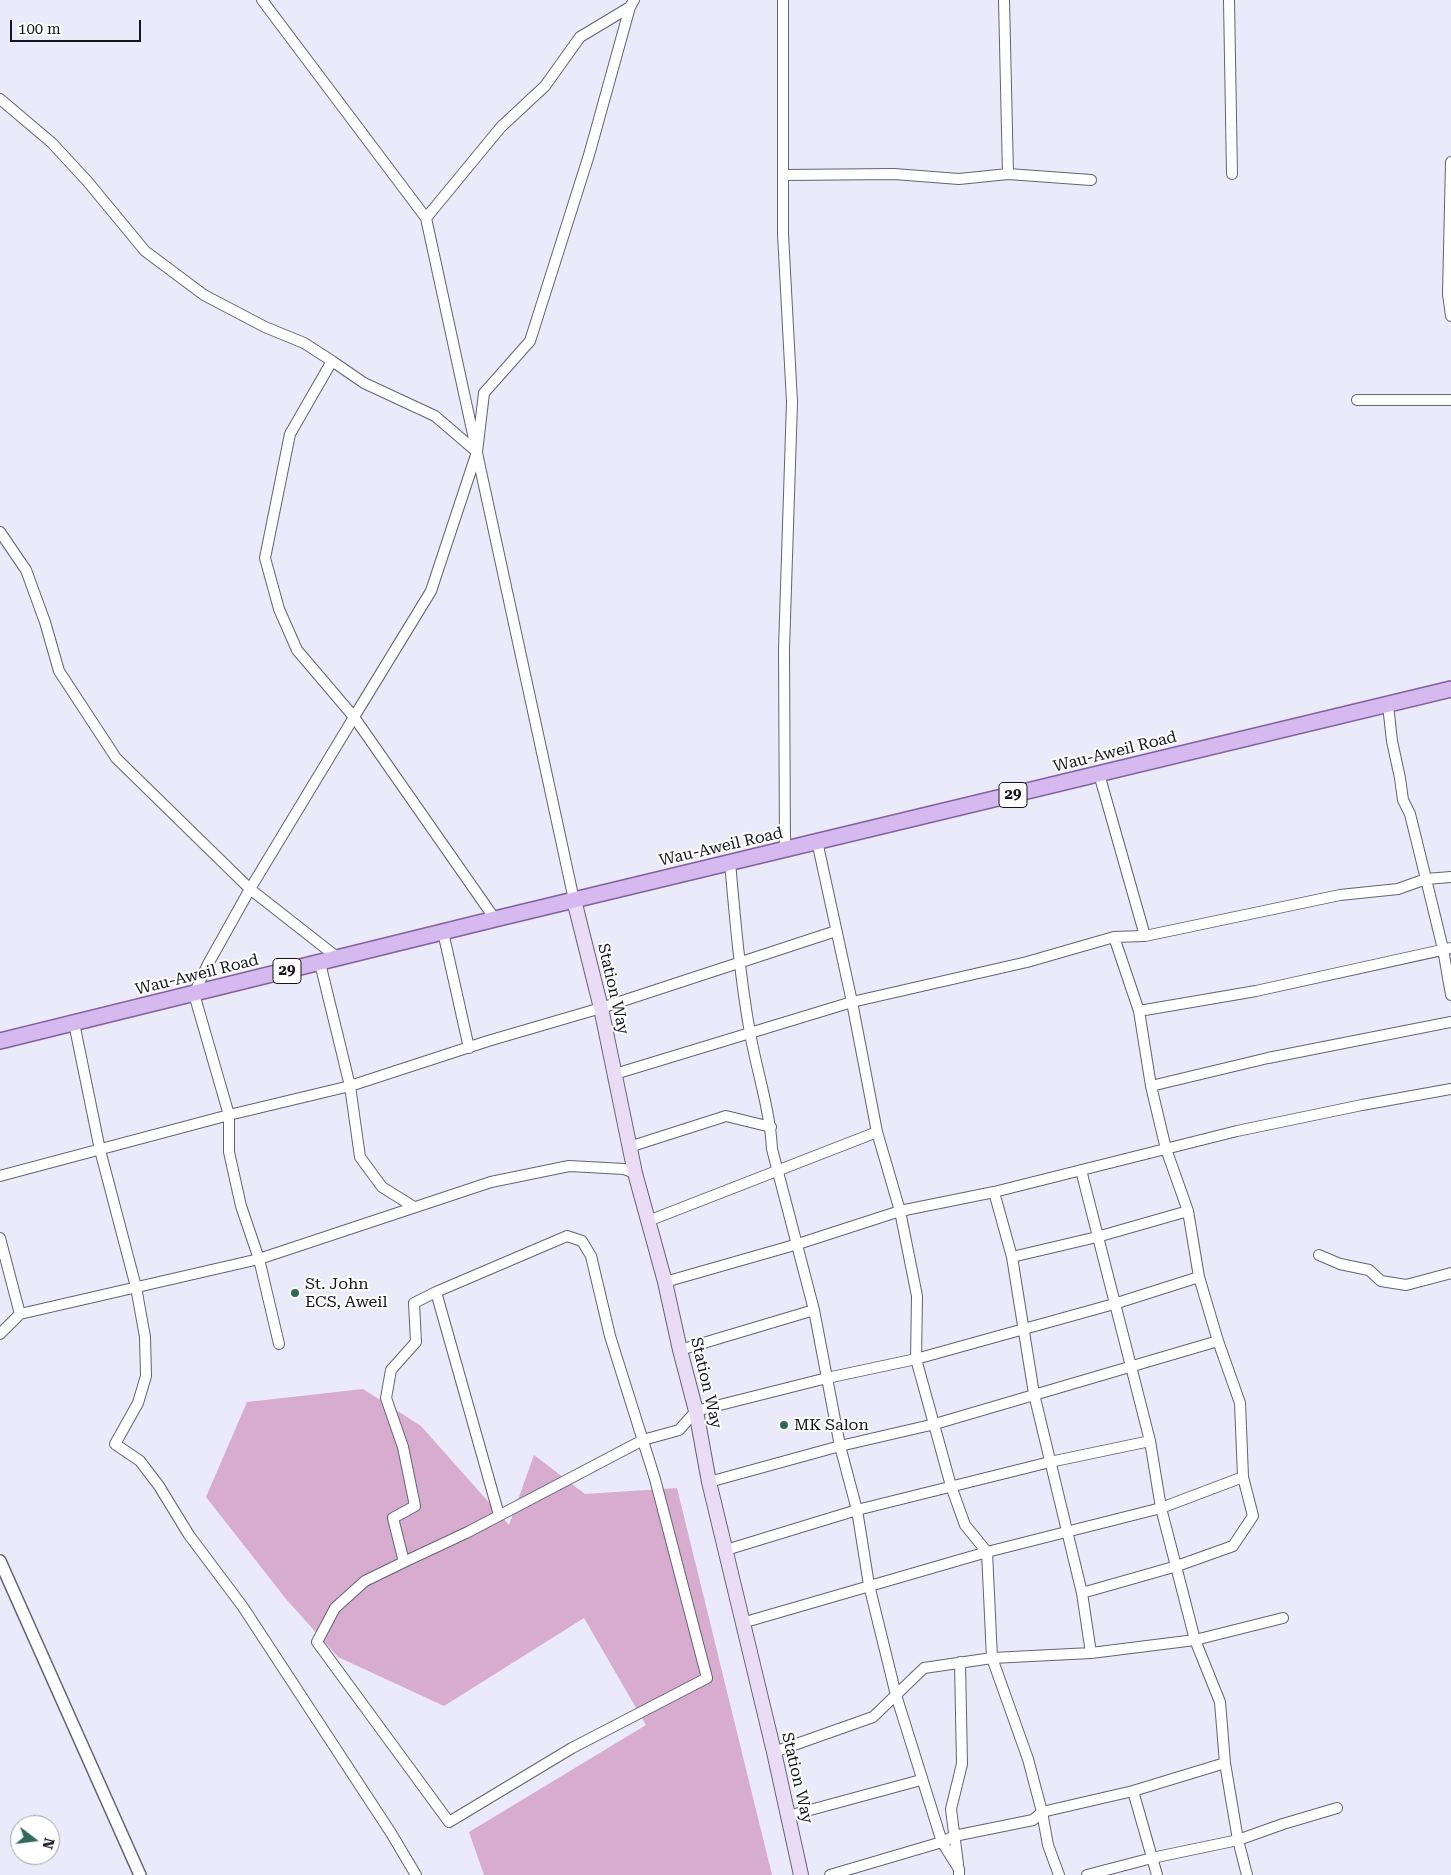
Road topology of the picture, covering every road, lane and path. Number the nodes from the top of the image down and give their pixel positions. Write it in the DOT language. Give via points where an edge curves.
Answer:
graph roads {
  1 [pos="262,0"];
  2 [pos="783,0"];
  3 [pos="1004,0"];
  4 [pos="1229,0"];
  5 [pos="632,3"];
  6 [pos="0,99"];
  7 [pos="1451,162"];
  8 [pos="1008,174"];
  9 [pos="1232,174"];
  10 [pos="783,175"];
  11 [pos="1450,177"];
  12 [pos="1091,180"];
  13 [pos="426,218"];
  14 [pos="1451,316"];
  15 [pos="332,360"];
  16 [pos="1357,400"];
  17 [pos="1451,400"];
  18 [pos="476,452"];
  19 [pos="0,532"];
  20 [pos="1451,689"];
  21 [pos="1388,705"];
  22 [pos="354,717"];
  23 [pos="1099,774"];
  24 [pos="817,841"];
  25 [pos="785,850"];
  26 [pos="730,862"];
  27 [pos="1451,877"];
  28 [pos="1426,879"];
  29 [pos="250,888"];
  30 [pos="574,900"];
  31 [pos="495,919"];
  32 [pos="443,932"];
  33 [pos="836,932"];
  34 [pos="1145,936"];
  35 [pos="1114,937"];
  36 [pos="1447,948"];
  37 [pos="338,958"];
  38 [pos="320,963"];
  39 [pos="740,964"];
  40 [pos="194,994"];
  41 [pos="1451,995"];
  42 [pos="852,1002"];
  43 [pos="601,1008"];
  44 [pos="1139,1012"];
  45 [pos="1451,1022"];
  46 [pos="74,1023"];
  47 [pos="750,1034"];
  48 [pos="0,1041"];
  49 [pos="469,1048"];
  50 [pos="614,1074"];
  51 [pos="350,1086"];
  52 [pos="1151,1086"];
  53 [pos="1451,1089"];
  54 [pos="229,1115"];
  55 [pos="771,1127"];
  56 [pos="877,1132"];
  57 [pos="629,1147"];
  58 [pos="1166,1149"];
  59 [pos="100,1150"];
  60 [pos="1081,1170"];
  61 [pos="777,1171"];
  62 [pos="635,1173"];
  63 [pos="0,1176"];
  64 [pos="994,1192"];
  65 [pos="414,1207"];
  66 [pos="900,1212"];
  67 [pos="1188,1212"];
  68 [pos="648,1221"];
  69 [pos="1097,1236"];
  70 [pos="0,1238"];
  71 [pos="798,1244"];
  72 [pos="1319,1255"];
  73 [pos="1012,1257"];
  74 [pos="259,1259"];
  75 [pos="1451,1273"];
  76 [pos="1199,1277"];
  77 [pos="665,1282"];
  78 [pos="136,1288"];
  79 [pos="436,1292"];
  80 [pos="1114,1304"];
  81 [pos="814,1310"];
  82 [pos="20,1314"];
  83 [pos="1022,1329"];
  84 [pos="0,1334"];
  85 [pos="1218,1341"];
  86 [pos="279,1344"];
  87 [pos="680,1350"];
  88 [pos="916,1358"];
  89 [pos="1131,1367"];
  90 [pos="827,1378"];
  91 [pos="1034,1394"];
  92 [pos="696,1410"];
  93 [pos="935,1424"];
  94 [pos="643,1440"];
  95 [pos="1150,1441"];
  96 [pos="840,1446"];
  97 [pos="1050,1462"];
  98 [pos="1243,1477"];
  99 [pos="709,1482"];
  100 [pos="951,1486"];
  101 [pos="1161,1508"];
  102 [pos="857,1510"];
  103 [pos="499,1515"];
  104 [pos="1067,1532"];
  105 [pos="726,1550"];
  106 [pos="987,1552"];
  107 [pos="0,1561"];
  108 [pos="404,1562"];
  109 [pos="1177,1566"];
  110 [pos="869,1585"];
  111 [pos="1082,1593"];
  112 [pos="1283,1618"];
  113 [pos="742,1623"];
  114 [pos="1195,1640"];
  115 [pos="1091,1654"];
  116 [pos="992,1658"];
  117 [pos="960,1662"];
  118 [pos="896,1695"];
  119 [pos="774,1752"];
  120 [pos="1225,1763"];
  121 [pos="921,1780"];
  122 [pos="1133,1791"];
  123 [pos="1337,1808"];
  124 [pos="1042,1812"];
  125 [pos="788,1816"];
  126 [pos="954,1836"];
  127 [pos="1238,1840"];
  128 [pos="942,1842"];
  129 [pos="1152,1858"];
  130 [pos="959,1872"];
  131 [pos="140,1875"];
  132 [pos="416,1875"];
  133 [pos="800,1875"];
  134 [pos="830,1875"];
  135 [pos="1059,1875"];
  136 [pos="1086,1875"];
  137 [pos="1157,1875"];
  138 [pos="1246,1875"];
  1 -- 13 [label="street"];
  2 -- 10 [label="street"];
  3 -- 8 [label="street"];
  4 -- 9 [label="street"];
  5 -- 13 [label="street" via="580,37 545,86 501,127"];
  5 -- 18 [label="street" via="589,155 530,341 484,393"];
  6 -- 15 [label="street" via="52,143 145,252 204,296 265,328 304,343"];
  7 -- 11 [label="street"];
  8 -- 10 [label="street" via="959,179 894,174"];
  8 -- 12 [label="street"];
  10 -- 25 [label="street" via="792,402 784,649"];
  11 -- 14 [label="street" via="1448,294"];
  13 -- 18 [label="street"];
  15 -- 18 [label="street" via="364,383 435,416"];
  15 -- 22 [label="street" via="290,434 265,558 279,609 297,650"];
  16 -- 17 [label="street"];
  18 -- 22 [label="street" via="431,591"];
  18 -- 30 [label="street"];
  19 -- 29 [label="street" via="26,570 58,671 116,758"];
  20 -- 21 [label="main road, Wau-Aweil Road / 29"];
  21 -- 23 [label="main road, Wau-Aweil Road / 29"];
  21 -- 28 [label="street" via="1403,800 1410,814"];
  22 -- 29 [label="street"];
  22 -- 31 [label="street"];
  23 -- 24 [label="main road, Wau-Aweil Road / 29"];
  23 -- 34 [label="street"];
  24 -- 25 [label="main road, Wau-Aweil Road / 29"];
  24 -- 33 [label="street"];
  25 -- 26 [label="main road, Wau-Aweil Road / 29"];
  26 -- 30 [label="main road, Wau-Aweil Road / 29"];
  26 -- 39 [label="street"];
  27 -- 28 [label="street"];
  28 -- 34 [label="street" via="1398,889 1340,895"];
  28 -- 36 [label="street"];
  29 -- 37 [label="street"];
  29 -- 40 [label="street"];
  30 -- 31 [label="main road, Wau-Aweil Road / 29"];
  30 -- 43 [label="main road, Station Way"];
  31 -- 32 [label="main road, Wau-Aweil Road / 29"];
  32 -- 37 [label="main road, Wau-Aweil Road / 29"];
  32 -- 49 [label="street"];
  33 -- 39 [label="street"];
  33 -- 42 [label="street"];
  34 -- 35 [label="street"];
  35 -- 42 [label="street" via="1027,962"];
  35 -- 44 [label="street"];
  36 -- 41 [label="street"];
  36 -- 44 [label="street" via="1256,991"];
  37 -- 38 [label="main road, Wau-Aweil Road / 29"];
  38 -- 40 [label="main road, Wau-Aweil Road / 29"];
  38 -- 51 [label="street"];
  39 -- 43 [label="street"];
  39 -- 47 [label="street"];
  40 -- 46 [label="main road, Wau-Aweil Road / 29"];
  40 -- 54 [label="street"];
  42 -- 47 [label="street"];
  42 -- 56 [label="street"];
  43 -- 49 [label="street"];
  43 -- 50 [label="main road, Station Way"];
  44 -- 52 [label="street"];
  45 -- 52 [label="street" via="1268,1058"];
  46 -- 48 [label="main road, Wau-Aweil Road / 29"];
  46 -- 59 [label="street"];
  47 -- 50 [label="street"];
  47 -- 55 [label="street"];
  49 -- 51 [label="street"];
  50 -- 57 [label="main road, Station Way"];
  51 -- 54 [label="street"];
  51 -- 65 [label="street" via="360,1157 382,1187"];
  52 -- 58 [label="street"];
  53 -- 58 [label="street" via="1245,1129"];
  54 -- 59 [label="street"];
  54 -- 74 [label="street" via="229,1152 241,1206"];
  55 -- 57 [label="street" via="726,1116"];
  55 -- 61 [label="street"];
  56 -- 61 [label="street"];
  56 -- 66 [label="street"];
  57 -- 62 [label="main road, Station Way"];
  58 -- 60 [label="street"];
  58 -- 67 [label="street"];
  59 -- 63 [label="street"];
  59 -- 78 [label="street"];
  60 -- 64 [label="street"];
  60 -- 69 [label="street"];
  61 -- 68 [label="street"];
  61 -- 71 [label="street"];
  62 -- 65 [label="street" via="624,1169 569,1166 491,1182"];
  62 -- 68 [label="main road, Station Way"];
  64 -- 66 [label="street"];
  64 -- 73 [label="street"];
  65 -- 74 [label="street"];
  66 -- 71 [label="street"];
  66 -- 88 [label="street" via="917,1296"];
  67 -- 69 [label="street"];
  67 -- 76 [label="street"];
  68 -- 77 [label="main road, Station Way"];
  69 -- 73 [label="street"];
  69 -- 80 [label="street"];
  70 -- 82 [label="street"];
  71 -- 77 [label="street"];
  71 -- 81 [label="street"];
  72 -- 75 [label="street" via="1340,1264 1369,1270 1381,1280 1406,1285"];
  73 -- 83 [label="street"];
  74 -- 78 [label="street"];
  74 -- 86 [label="street"];
  76 -- 80 [label="street"];
  76 -- 85 [label="street"];
  77 -- 87 [label="main road, Station Way"];
  78 -- 82 [label="street"];
  78 -- 132 [label="street" via="145,1337 146,1376 138,1403 116,1444 140,1461 159,1486 189,1536 243,1607"];
  79 -- 94 [label="street" via="568,1236 582,1241 591,1256 610,1336"];
  79 -- 103 [label="street"];
  79 -- 108 [label="street" via="414,1303 416,1342 392,1370 386,1398 403,1447 415,1506 393,1518"];
  80 -- 83 [label="street"];
  80 -- 89 [label="street"];
  81 -- 87 [label="street"];
  81 -- 90 [label="street"];
  82 -- 84 [label="street"];
  83 -- 88 [label="street"];
  83 -- 91 [label="street"];
  85 -- 89 [label="street"];
  85 -- 98 [label="street" via="1240,1403"];
  87 -- 92 [label="main road, Station Way"];
  88 -- 90 [label="street"];
  88 -- 93 [label="street"];
  89 -- 91 [label="street"];
  89 -- 95 [label="street"];
  90 -- 92 [label="street"];
  90 -- 96 [label="street"];
  91 -- 93 [label="street"];
  91 -- 97 [label="street"];
  92 -- 94 [label="street" via="679,1430"];
  92 -- 99 [label="main road, Station Way"];
  93 -- 96 [label="street"];
  93 -- 100 [label="street"];
  94 -- 103 [label="street"];
  94 -- 108 [label="street" via="706,1678 572,1748 449,1822 317,1642 335,1608 365,1582"];
  95 -- 97 [label="street"];
  95 -- 101 [label="street"];
  96 -- 99 [label="street"];
  96 -- 102 [label="street"];
  97 -- 100 [label="street"];
  97 -- 104 [label="street"];
  98 -- 101 [label="street"];
  98 -- 109 [label="street" via="1253,1516 1233,1546"];
  99 -- 105 [label="main road, Station Way"];
  100 -- 102 [label="street"];
  100 -- 106 [label="street" via="965,1525"];
  101 -- 104 [label="street"];
  101 -- 109 [label="street"];
  102 -- 105 [label="street"];
  102 -- 110 [label="street"];
  103 -- 108 [label="street"];
  104 -- 106 [label="street"];
  104 -- 111 [label="street"];
  105 -- 113 [label="main road, Station Way"];
  106 -- 110 [label="street"];
  106 -- 116 [label="street"];
  107 -- 131 [label="street"];
  109 -- 111 [label="street"];
  109 -- 114 [label="street"];
  110 -- 113 [label="street"];
  110 -- 118 [label="street"];
  111 -- 115 [label="street"];
  112 -- 114 [label="street"];
  113 -- 119 [label="main road, Station Way"];
  114 -- 115 [label="street"];
  114 -- 120 [label="street" via="1220,1702"];
  115 -- 116 [label="street"];
  116 -- 117 [label="street"];
  116 -- 124 [label="street" via="1028,1758"];
  117 -- 118 [label="street" via="924,1668"];
  117 -- 126 [label="street" via="962,1764 951,1809"];
  118 -- 119 [label="street" via="873,1717"];
  118 -- 121 [label="street"];
  119 -- 125 [label="main road, Station Way"];
  120 -- 122 [label="street"];
  120 -- 127 [label="street"];
  121 -- 125 [label="street"];
  121 -- 128 [label="street"];
  122 -- 124 [label="street"];
  122 -- 129 [label="street"];
  123 -- 127 [label="street"];
  124 -- 126 [label="street" via="1033,1820"];
  124 -- 135 [label="street" via="1048,1845"];
  125 -- 133 [label="main road, Station Way"];
  126 -- 128 [label="street"];
  126 -- 130 [label="street"];
  127 -- 129 [label="street"];
  127 -- 138 [label="street"];
  128 -- 130 [label="street"];
  128 -- 134 [label="street"];
  129 -- 136 [label="street"];
  129 -- 137 [label="street"];
}
